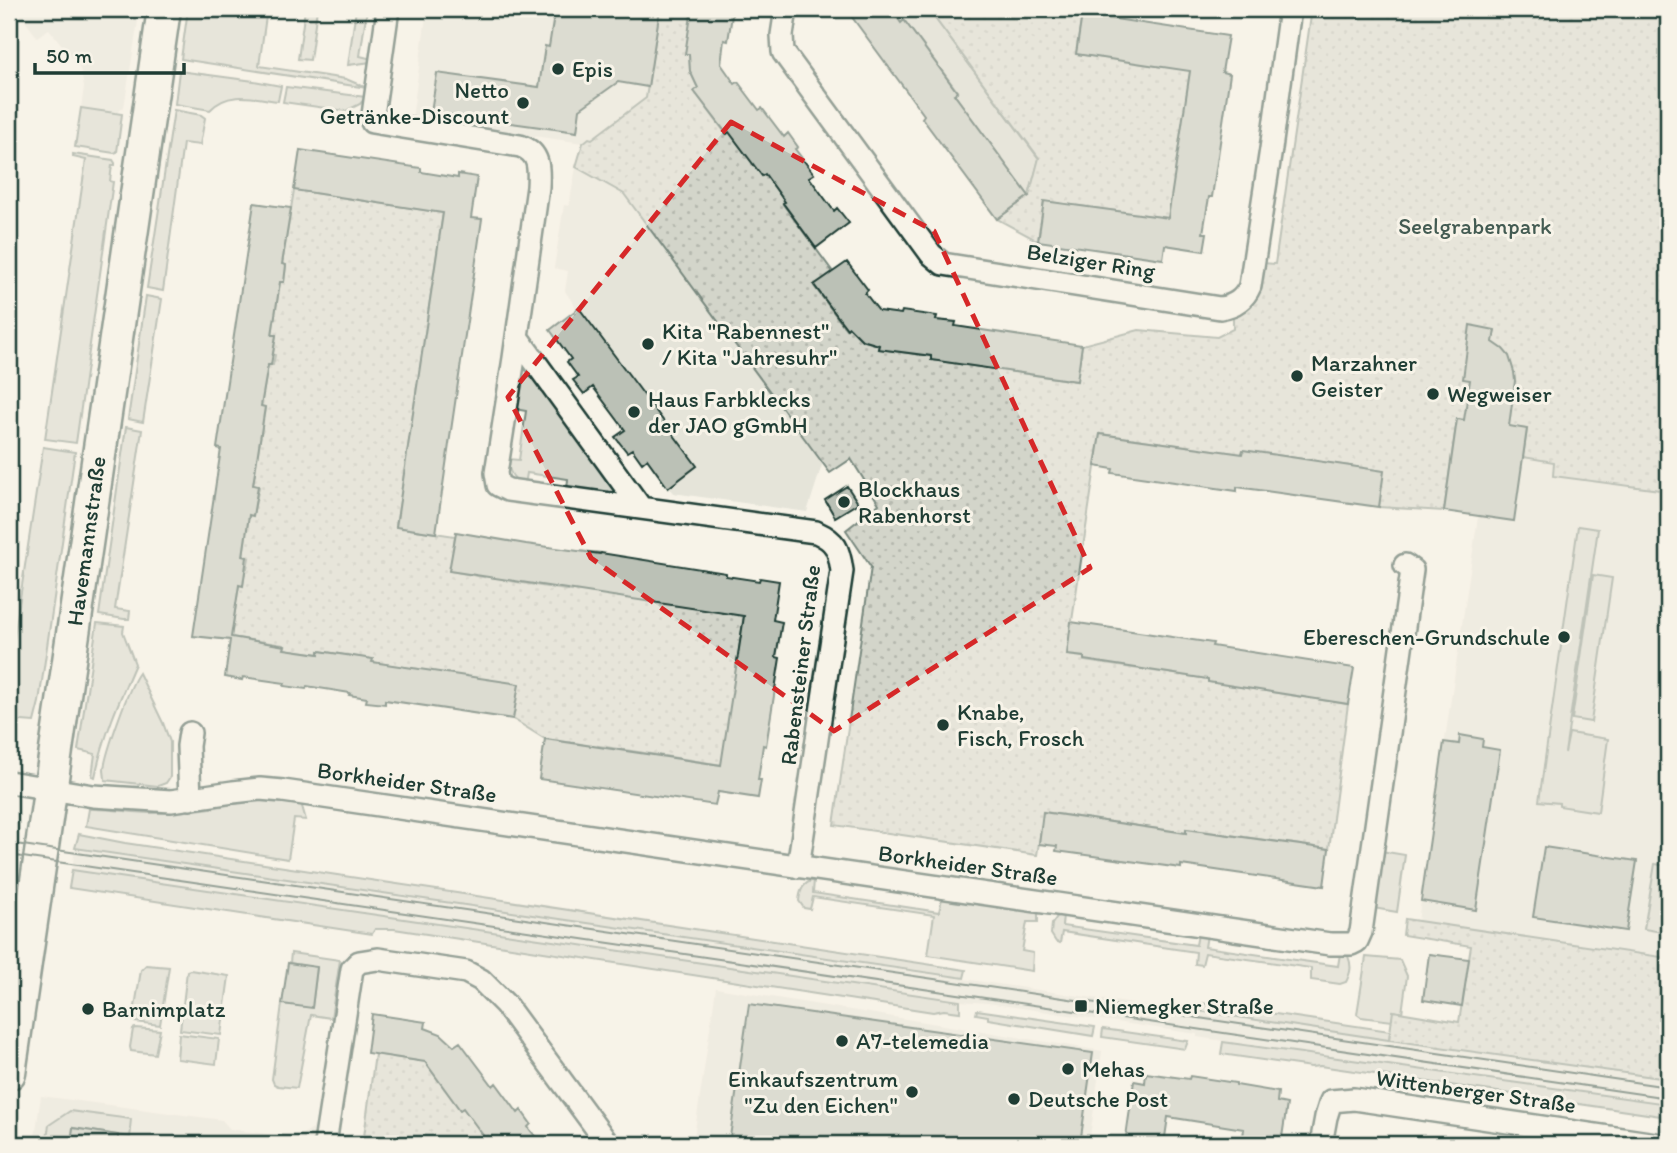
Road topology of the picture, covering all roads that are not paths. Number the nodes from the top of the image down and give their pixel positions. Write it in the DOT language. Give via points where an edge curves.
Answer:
graph roads {
  1 [pos="164,9"];
  2 [pos="388,9"];
  3 [pos="786,9"];
  4 [pos="1290,9"];
  5 [pos="517,337"];
  6 [pos="641,508"];
  7 [pos="1405,565"];
  8 [pos="190,733"];
  9 [pos="9,782"];
  10 [pos="49,788"];
  11 [pos="190,799"];
  12 [pos="798,867"];
  13 [pos="9,1073"];
  14 [pos="324,1144"];
  15 [pos="608,1144"];
  16 [pos="1321,1144"];
  17 [pos="1656,1144"];
  1 -- 10 [label="main road, Havemannstraße"];
  2 -- 5 [label="street, Rabensteiner Straße" via="372,121 520,146 530,150 537,161 538,187"];
  3 -- 4 [label="street, Belziger Ring" via="783,52 931,254 943,264 1220,308 1239,301 1250,286"];
  5 -- 6 [label="street"];
  5 -- 6 [label="street, Rabensteiner Straße" via="498,485"];
  6 -- 12 [label="street, Rabensteiner Straße" via="816,532 828,537 840,555 842,571"];
  7 -- 12 [label="street, Borkheider Straße" via="1412,570 1361,932 1351,944"];
  8 -- 11 [label="street"];
  9 -- 10 [label="street"];
  10 -- 11 [label="street" via="93,796 171,802"];
  10 -- 13 [label="main road, Havemannstraße"];
  11 -- 12 [label="street, Borkheider Straße" via="260,789 283,791"];
  14 -- 15 [label="street" via="352,969 359,962 378,959 466,972 481,980 505,1004"];
  16 -- 17 [label="street, Wittenberger Straße" via="1331,1101 1354,1099"];
}
